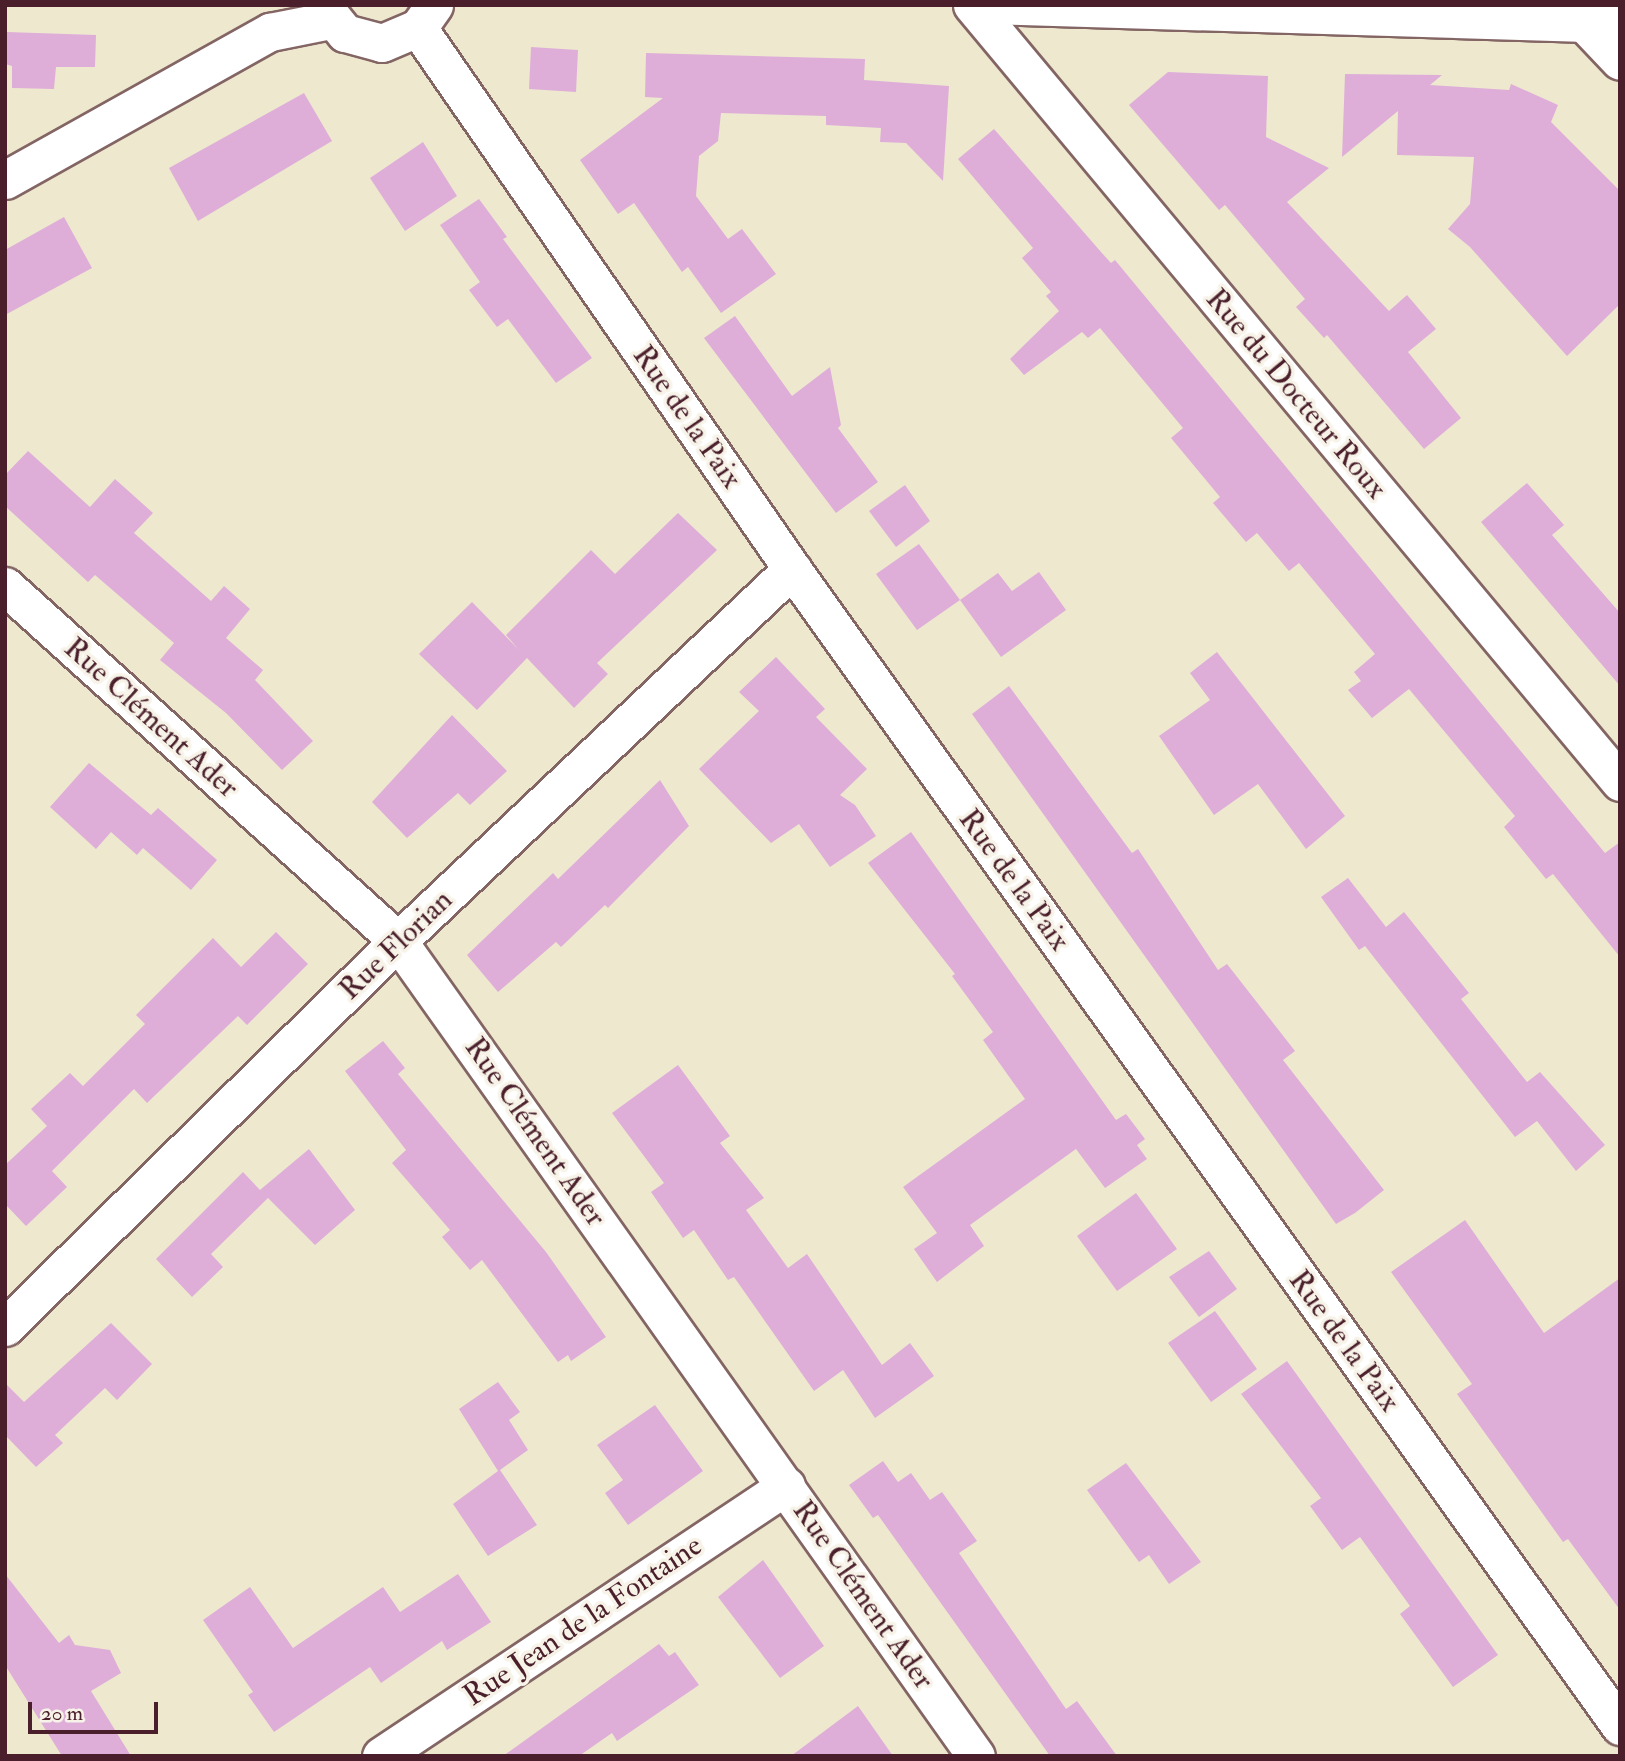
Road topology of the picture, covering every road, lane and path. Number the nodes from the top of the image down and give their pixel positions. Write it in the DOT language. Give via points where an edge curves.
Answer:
graph roads {
  1 [pos="972,5"];
  2 [pos="988,5"];
  3 [pos="326,13"];
  4 [pos="426,17"];
  5 [pos="1584,23"];
  6 [pos="1620,24"];
  7 [pos="1620,61"];
  8 [pos="5,180"];
  9 [pos="792,569"];
  10 [pos="5,586"];
  11 [pos="1620,782"];
  12 [pos="398,942"];
  13 [pos="5,1327"];
  14 [pos="786,1486"];
  15 [pos="1620,1726"];
  16 [pos="381,1756"];
  17 [pos="976,1756"];
  1 -- 11 [label="street, Rue du Docteur Roux"];
  2 -- 5 [label="street"];
  3 -- 4 [label="street" via="363,41 382,43"];
  3 -- 8 [label="street" via="270,32"];
  4 -- 9 [label="street, Rue de la Paix"];
  5 -- 6 [label="street"];
  5 -- 7 [label="street"];
  9 -- 12 [label="street, Rue Florian"];
  9 -- 15 [label="street, Rue de la Paix"];
  10 -- 12 [label="street, Rue Clément Ader"];
  12 -- 13 [label="street, Rue Florian"];
  12 -- 14 [label="street, Rue Clément Ader"];
  14 -- 16 [label="street, Rue Jean de la Fontaine"];
  14 -- 17 [label="street, Rue Clément Ader"];
}
